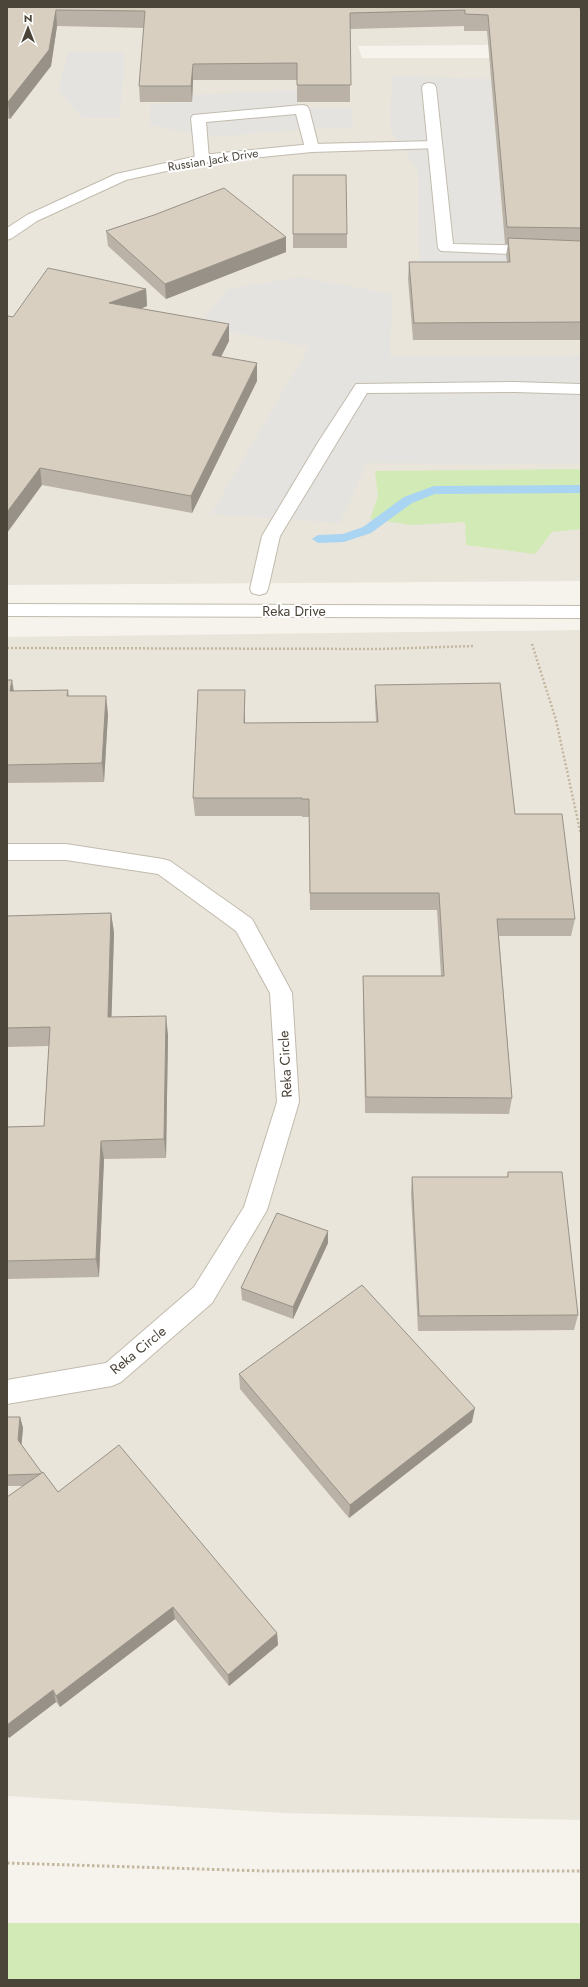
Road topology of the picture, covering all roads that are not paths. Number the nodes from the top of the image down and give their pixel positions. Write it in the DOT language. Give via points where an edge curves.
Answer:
graph roads {
  1 [pos="429,87"];
  2 [pos="435,145"];
  3 [pos="312,148"];
  4 [pos="202,159"];
  5 [pos="7,235"];
  6 [pos="581,252"];
  7 [pos="581,389"];
  8 [pos="259,589"];
  9 [pos="7,610"];
  10 [pos="581,612"];
  11 [pos="7,852"];
  12 [pos="7,1392"];
  1 -- 2 [label="street"];
  2 -- 3 [label="street, Russian Jack Drive"];
  2 -- 6 [label="street" via="446,248"];
  3 -- 4 [label="street, Russian Jack Drive"];
  3 -- 4 [label="street" via="302,108 198,118"];
  4 -- 5 [label="street, Russian Jack Drive" via="122,177 32,218"];
  7 -- 8 [label="street" via="362,388 271,536"];
  9 -- 10 [label="street, Reka Drive"];
  11 -- 12 [label="street, Reka Circle" via="66,852 163,867 244,925 281,993 288,1102 255,1210 203,1295 112,1374"];
}
